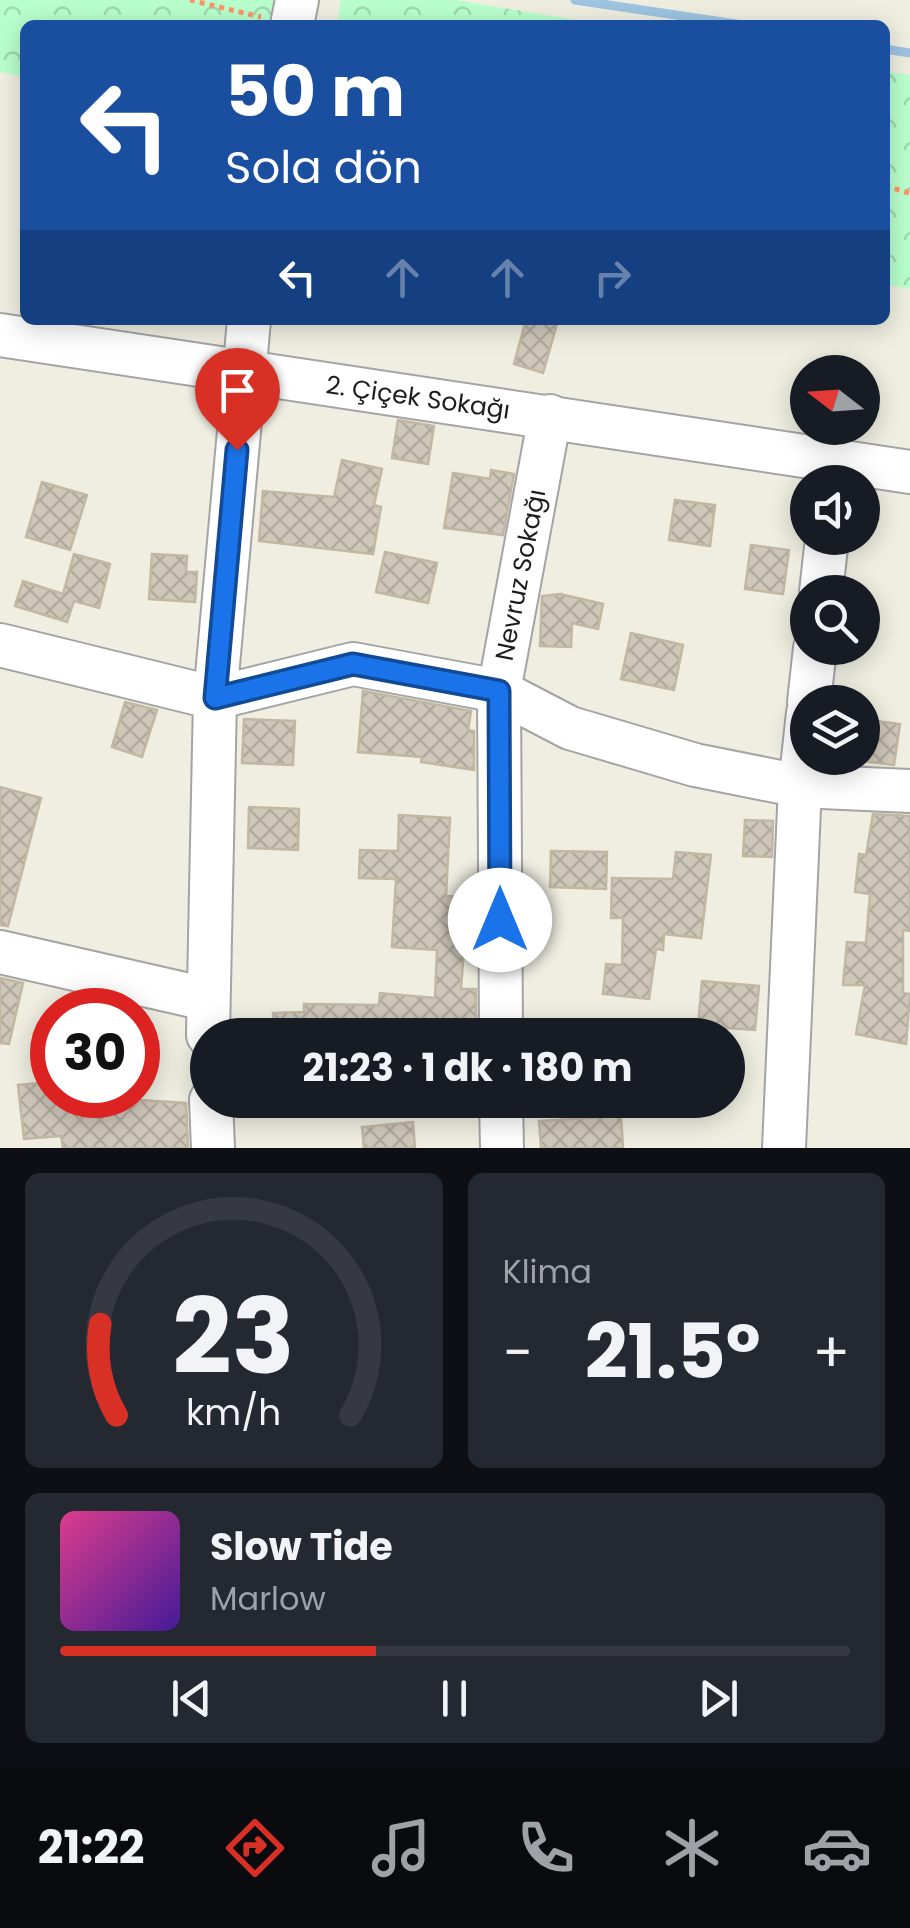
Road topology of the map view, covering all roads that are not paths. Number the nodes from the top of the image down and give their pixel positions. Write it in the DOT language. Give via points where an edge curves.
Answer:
graph roads {
  1 [pos="249,325"];
  2 [pos="0,335"];
  3 [pos="243,372"];
  4 [pos="550,416"];
  5 [pos="803,465"];
  6 [pos="880,472"];
  7 [pos="910,472"];
  8 [pos="0,645"];
  9 [pos="499,691"];
  10 [pos="215,698"];
  11 [pos="801,775"];
  12 [pos="800,786"];
  13 [pos="910,791"];
  14 [pos="0,952"];
  15 [pos="207,1017"];
  16 [pos="501,1018"];
  17 [pos="212,1118"];
  18 [pos="502,1118"];
  19 [pos="214,1148"];
  20 [pos="502,1148"];
  21 [pos="784,1148"];
  1 -- 3 [label="street"];
  2 -- 3 [label="street, 2. Çiçek Sokağı"];
  3 -- 4 [label="street, 2. Çiçek Sokağı"];
  3 -- 10 [label="street"];
  4 -- 5 [label="street, 2. Çiçek Sokağı"];
  4 -- 9 [label="street, Nevruz Sokağı"];
  6 -- 7 [label="street, 2. Çiçek Sokağı"];
  8 -- 10 [label="street"];
  9 -- 10 [label="street" via="353,664"];
  9 -- 12 [label="street" via="570,728 695,765"];
  9 -- 16 [label="street, Nevruz Sokağı"];
  10 -- 15 [label="street"];
  11 -- 12 [label="street"];
  12 -- 13 [label="street"];
  12 -- 21 [label="street"];
  14 -- 15 [label="street"];
  17 -- 19 [label="street"];
  18 -- 20 [label="street"];
}
